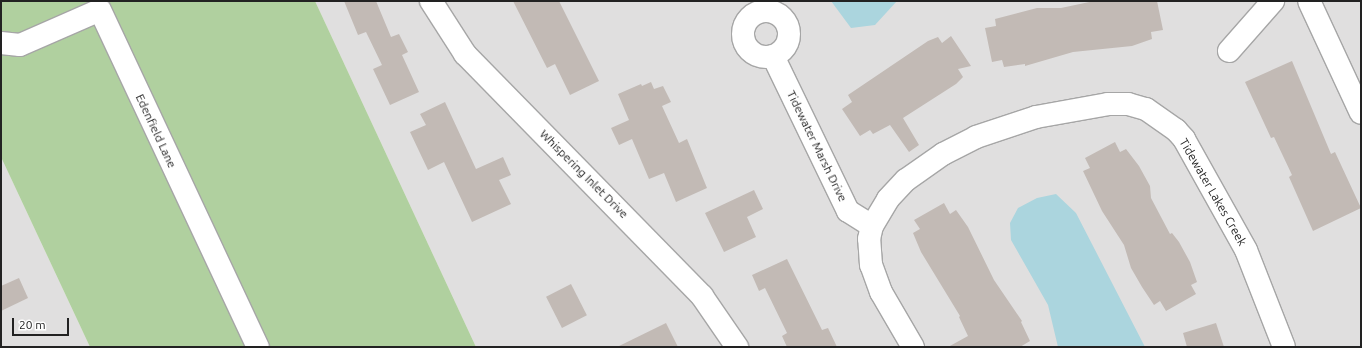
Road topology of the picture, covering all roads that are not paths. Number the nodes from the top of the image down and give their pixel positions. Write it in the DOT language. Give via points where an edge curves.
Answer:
graph roads {
  1 [pos="431,1"];
  2 [pos="1273,1"];
  3 [pos="1309,1"];
  4 [pos="1,43"];
  5 [pos="1229,50"];
  6 [pos="774,56"];
  7 [pos="1361,113"];
  8 [pos="872,226"];
  9 [pos="258,347"];
  10 [pos="737,347"];
  11 [pos="913,347"];
  12 [pos="1284,347"];
  1 -- 10 [label="street, Whispering Inlet Drive" via="465,54 702,296"];
  2 -- 5 [label="street"];
  3 -- 7 [label="street"];
  4 -- 9 [label="street, Edenfield Lane" via="20,45 100,10"];
  6 -- 8 [label="street, Tidewater Marsh Drive" via="848,210"];
  8 -- 11 [label="street, Tidewater Lakes Creek" via="869,239 871,265 881,292"];
  8 -- 12 [label="street, Tidewater Lakes Creek" via="888,199 906,180 943,154 976,137 1036,117 1108,104 1128,104 1146,109 1176,130 1184,139 1249,256"];
}
